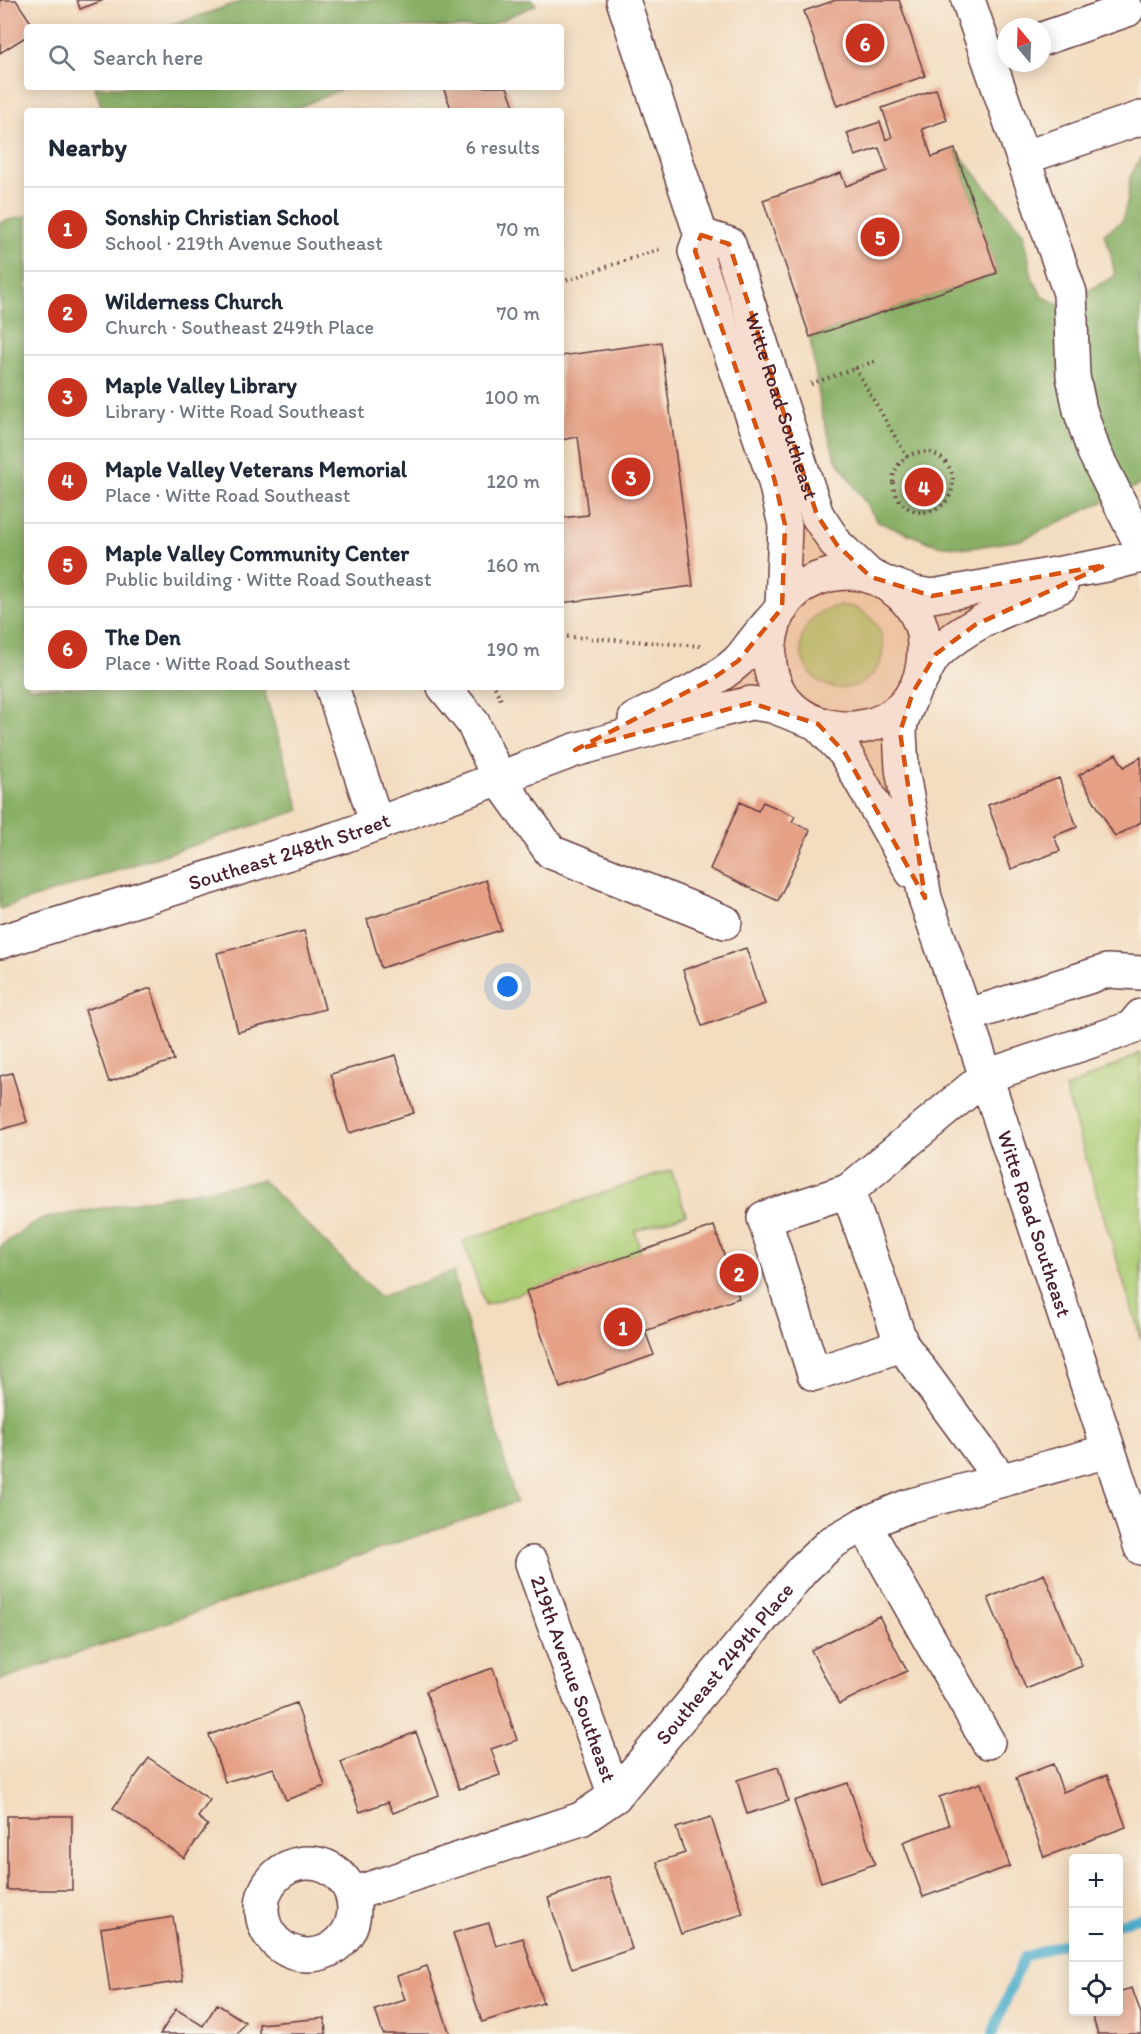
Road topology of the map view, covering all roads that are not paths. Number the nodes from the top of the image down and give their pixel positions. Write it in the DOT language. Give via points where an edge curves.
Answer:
graph roads {
  1 [pos="622,0"];
  2 [pos="968,0"];
  3 [pos="1126,10"];
  4 [pos="1051,36"];
  5 [pos="997,54"];
  6 [pos="1002,72"];
  7 [pos="1141,118"];
  8 [pos="1023,158"];
  9 [pos="701,235"];
  10 [pos="1141,545"];
  11 [pos="1141,556"];
  12 [pos="1106,565"];
  13 [pos="874,578"];
  14 [pos="780,611"];
  15 [pos="915,688"];
  16 [pos="334,690"];
  17 [pos="446,690"];
  18 [pos="816,723"];
  19 [pos="575,750"];
  20 [pos="499,778"];
  21 [pos="377,824"];
  22 [pos="925,898"];
  23 [pos="725,922"];
  24 [pos="0,942"];
  25 [pos="1141,973"];
  26 [pos="966,1016"];
  27 [pos="1141,1016"];
  28 [pos="986,1076"];
  29 [pos="848,1191"];
  30 [pos="902,1346"];
  31 [pos="1108,1451"];
  32 [pos="1001,1480"];
  33 [pos="864,1524"];
  34 [pos="1141,1548"];
  35 [pos="531,1563"];
  36 [pos="988,1742"];
  37 [pos="615,1796"];
  38 [pos="353,1894"];
  1 -- 9 [label="street, Witte Road Southeast"];
  2 -- 5 [label="street"];
  3 -- 4 [label="street"];
  6 -- 8 [label="street"];
  7 -- 8 [label="street"];
  8 -- 10 [label="street" via="1070,293 1073,376 1080,410 1094,452"];
  9 -- 13 [label="street, Witte Road Southeast" via="729,244 817,515 837,546"];
  9 -- 14 [label="street, Witte Road Southeast" via="695,251 774,478 785,525"];
  11 -- 12 [label="street"];
  12 -- 13 [label="street" via="932,596"];
  12 -- 15 [label="street" via="975,625 936,654"];
  13 -- 14 [label="street" via="858,573 821,577 803,586"];
  13 -- 15 [label="street" via="898,592 915,611 924,635 924,660"];
  14 -- 18 [label="street" via="771,631 770,667 785,700"];
  14 -- 19 [label="street, Southeast 248th Street" via="738,661 712,679"];
  15 -- 18 [label="street" via="904,705 885,720 862,728 838,729"];
  15 -- 22 [label="street, Witte Road Southeast" via="900,732 902,769"];
  16 -- 21 [label="street"];
  17 -- 20 [label="street" via="473,723"];
  18 -- 19 [label="street, Southeast 248th Street" via="772,706 751,703"];
  18 -- 22 [label="street, Witte Road Southeast" via="845,753"];
  19 -- 20 [label="street, Southeast 248th Street"];
  20 -- 21 [label="street, Southeast 248th Street"];
  20 -- 23 [label="street" via="551,852"];
  21 -- 24 [label="street, Southeast 248th Street"];
  22 -- 26 [label="street, Witte Road Southeast"];
  25 -- 26 [label="street" via="1107,971"];
  26 -- 28 [label="street, Witte Road Southeast"];
  27 -- 28 [label="street" via="1131,1028"];
  28 -- 29 [label="street"];
  28 -- 31 [label="street, Witte Road Southeast"];
  29 -- 30 [label="street"];
  29 -- 30 [label="street" via="764,1218 814,1374"];
  30 -- 32 [label="street"];
  31 -- 32 [label="street, Southeast 249th Place"];
  31 -- 34 [label="street, Witte Road Southeast"];
  32 -- 33 [label="street, Southeast 249th Place" via="908,1506"];
  33 -- 36 [label="street"];
  33 -- 37 [label="street, Southeast 249th Place" via="831,1544 803,1569"];
  35 -- 37 [label="street, 219th Avenue Southeast"];
  37 -- 38 [label="street, Southeast 249th Place" via="581,1819"];
}
